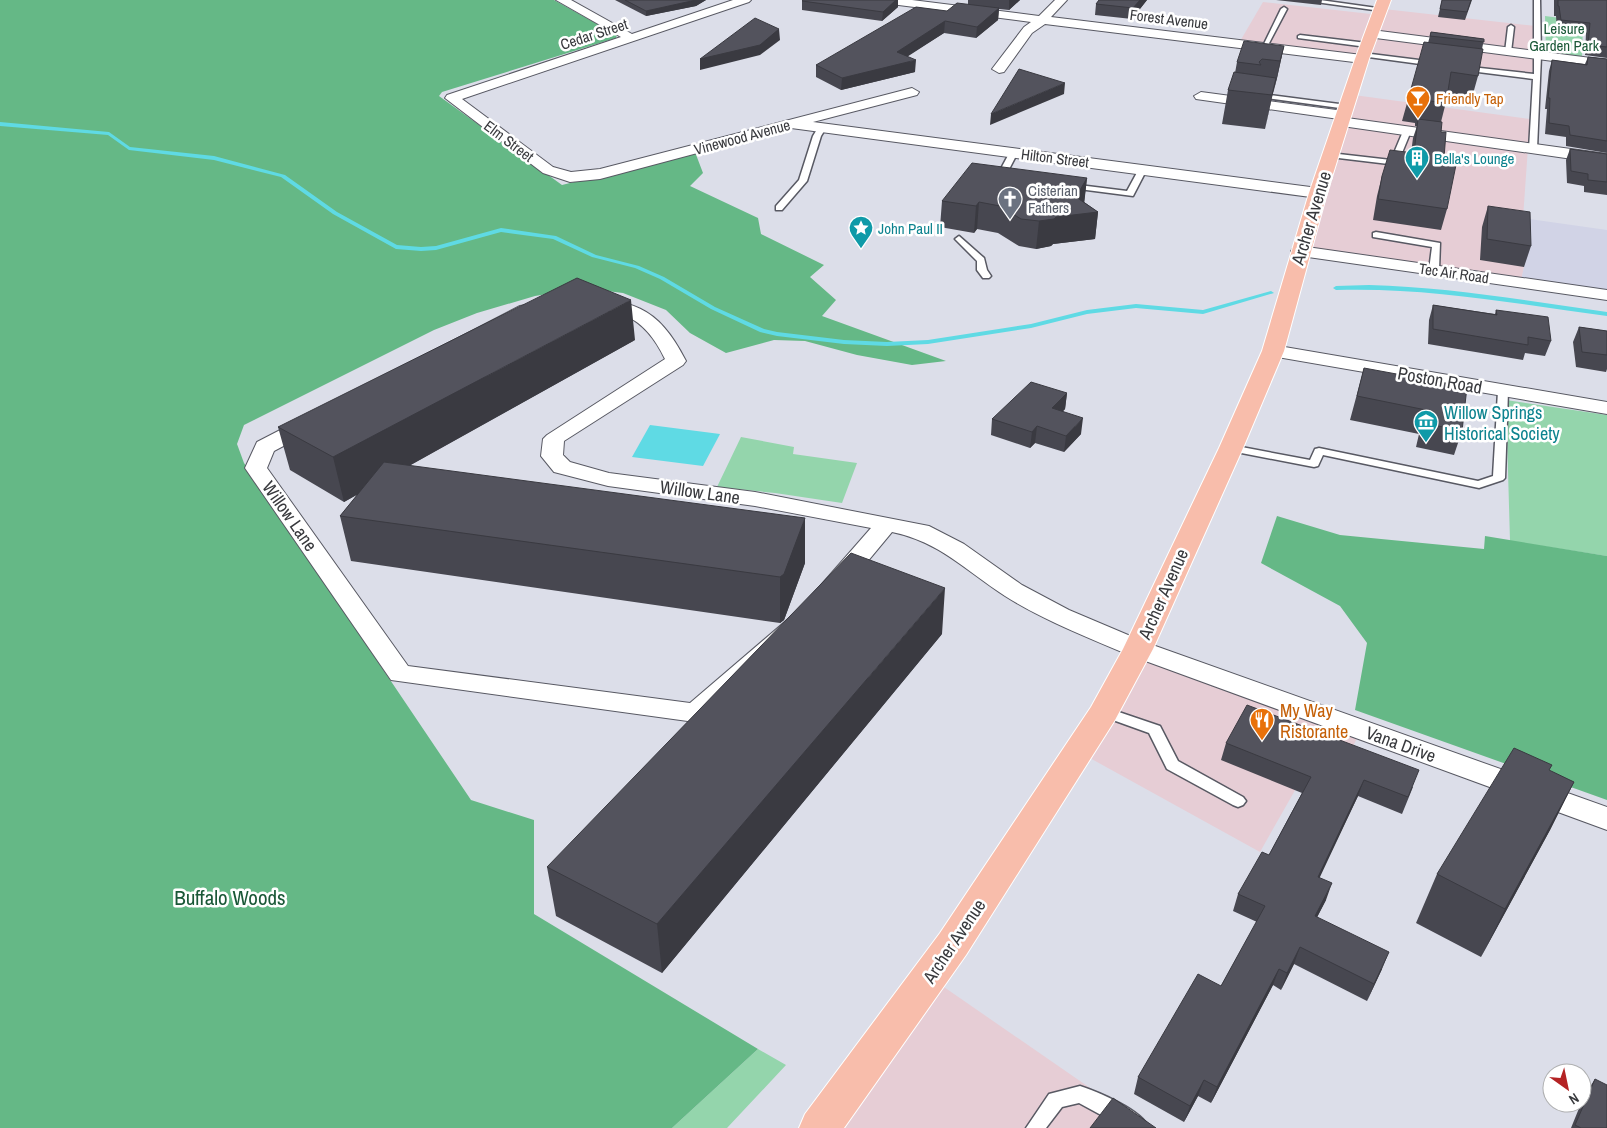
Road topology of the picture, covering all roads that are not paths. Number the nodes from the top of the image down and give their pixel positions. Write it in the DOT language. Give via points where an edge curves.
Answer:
graph roads {
  1 [pos="562,0"];
  2 [pos="745,0"];
  3 [pos="883,0"];
  4 [pos="1061,0"];
  5 [pos="1304,0"];
  6 [pos="1537,0"];
  7 [pos="1383,4"];
  8 [pos="1284,8"];
  9 [pos="1042,20"];
  10 [pos="1511,27"];
  11 [pos="1300,37"];
  12 [pos="632,38"];
  13 [pos="1264,47"];
  14 [pos="1366,49"];
  15 [pos="1508,52"];
  16 [pos="1538,56"];
  17 [pos="1607,64"];
  18 [pos="1441,65"];
  19 [pos="1450,66"];
  20 [pos="999,69"];
  21 [pos="1537,77"];
  22 [pos="912,92"];
  23 [pos="1258,95"];
  24 [pos="1201,96"];
  25 [pos="452,98"];
  26 [pos="1344,115"];
  27 [pos="792,124"];
  28 [pos="822,128"];
  29 [pos="1407,131"];
  30 [pos="1533,148"];
  31 [pos="1014,152"];
  32 [pos="1330,155"];
  33 [pos="1607,159"];
  34 [pos="1143,169"];
  35 [pos="570,178"];
  36 [pos="1020,179"];
  37 [pos="1066,185"];
  38 [pos="1318,192"];
  39 [pos="779,208"];
  40 [pos="1376,235"];
  41 [pos="959,239"];
  42 [pos="1300,251"];
  43 [pos="1434,270"];
  44 [pos="986,276"];
  45 [pos="1607,295"];
  46 [pos="1272,351"];
  47 [pos="1504,391"];
  48 [pos="1607,408"];
  49 [pos="1231,448"];
  50 [pos="887,524"];
  51 [pos="1138,649"];
  52 [pos="1104,712"];
  53 [pos="1238,801"];
  54 [pos="1607,819"];
  55 [pos="820,1128"];
  56 [pos="1035,1128"];
  57 [pos="1140,1128"];
  1 -- 12 [label="street"];
  2 -- 12 [label="street, Cedar Street"];
  3 -- 9 [label="street, Forest Avenue"];
  4 -- 9 [label="street"];
  5 -- 7 [label="lane"];
  6 -- 16 [label="lane"];
  7 -- 14 [label="main road, Archer Avenue"];
  8 -- 13 [label="lane"];
  9 -- 13 [label="street, Forest Avenue"];
  9 -- 20 [label="street" via="1028,30"];
  10 -- 15 [label="lane"];
  11 -- 14 [label="lane"];
  12 -- 25 [label="street, Cedar Street"];
  13 -- 14 [label="street, Forest Avenue"];
  14 -- 15 [label="street, Forest Avenue"];
  14 -- 18 [label="lane"];
  14 -- 26 [label="main road, Archer Avenue"];
  15 -- 16 [label="street, Forest Avenue"];
  16 -- 17 [label="street, Forest Avenue"];
  16 -- 21 [label="lane"];
  19 -- 21 [label="lane"];
  21 -- 30 [label="lane"];
  22 -- 27 [label="street, Vinewood Avenue"];
  23 -- 26 [label="lane"];
  24 -- 26 [label="street"];
  25 -- 35 [label="street, Elm Street" via="548,170"];
  26 -- 29 [label="street"];
  26 -- 32 [label="main road, Archer Avenue"];
  27 -- 28 [label="street, Hilton Street"];
  27 -- 35 [label="street, Vinewood Avenue" via="600,174"];
  28 -- 31 [label="street, Hilton Street"];
  28 -- 39 [label="lane" via="803,181"];
  29 -- 30 [label="street"];
  29 -- 32 [label="lane" via="1394,162"];
  30 -- 33 [label="street"];
  31 -- 34 [label="street, Hilton Street"];
  31 -- 36 [label="lane" via="1001,176"];
  32 -- 38 [label="main road, Archer Avenue"];
  34 -- 37 [label="lane" via="1130,194"];
  34 -- 38 [label="street, Hilton Street"];
  38 -- 42 [label="main road, Archer Avenue"];
  40 -- 43 [label="lane" via="1437,245"];
  41 -- 44 [label="lane" via="981,260"];
  42 -- 43 [label="street, Tec Air Road"];
  42 -- 46 [label="main road, Archer Avenue"];
  43 -- 45 [label="street, Tec Air Road"];
  46 -- 47 [label="street, Poston Road"];
  46 -- 49 [label="main road, Archer Avenue"];
  47 -- 48 [label="street, Poston Road"];
  47 -- 49 [label="lane" via="1499,478 1479,485 1319,451 1314,464"];
  49 -- 51 [label="main road, Archer Avenue"];
  50 -- 50 [label="street, Willow Lane" via="810,614 695,713 400,674 256,468 265,447 526,310 571,302 607,304 638,312 663,336 676,361 554,440 552,456 562,467 608,479 755,499"];
  50 -- 51 [label="street, Willow Lane" via="922,531 956,549 1044,608"];
  51 -- 52 [label="main road, Archer Avenue"];
  51 -- 54 [label="street, Vana Drive"];
  52 -- 53 [label="lane" via="1155,730 1172,765"];
  52 -- 55 [label="main road, Archer Avenue" via="954,944"];
  56 -- 57 [label="lane" via="1056,1100 1080,1094"];
}
